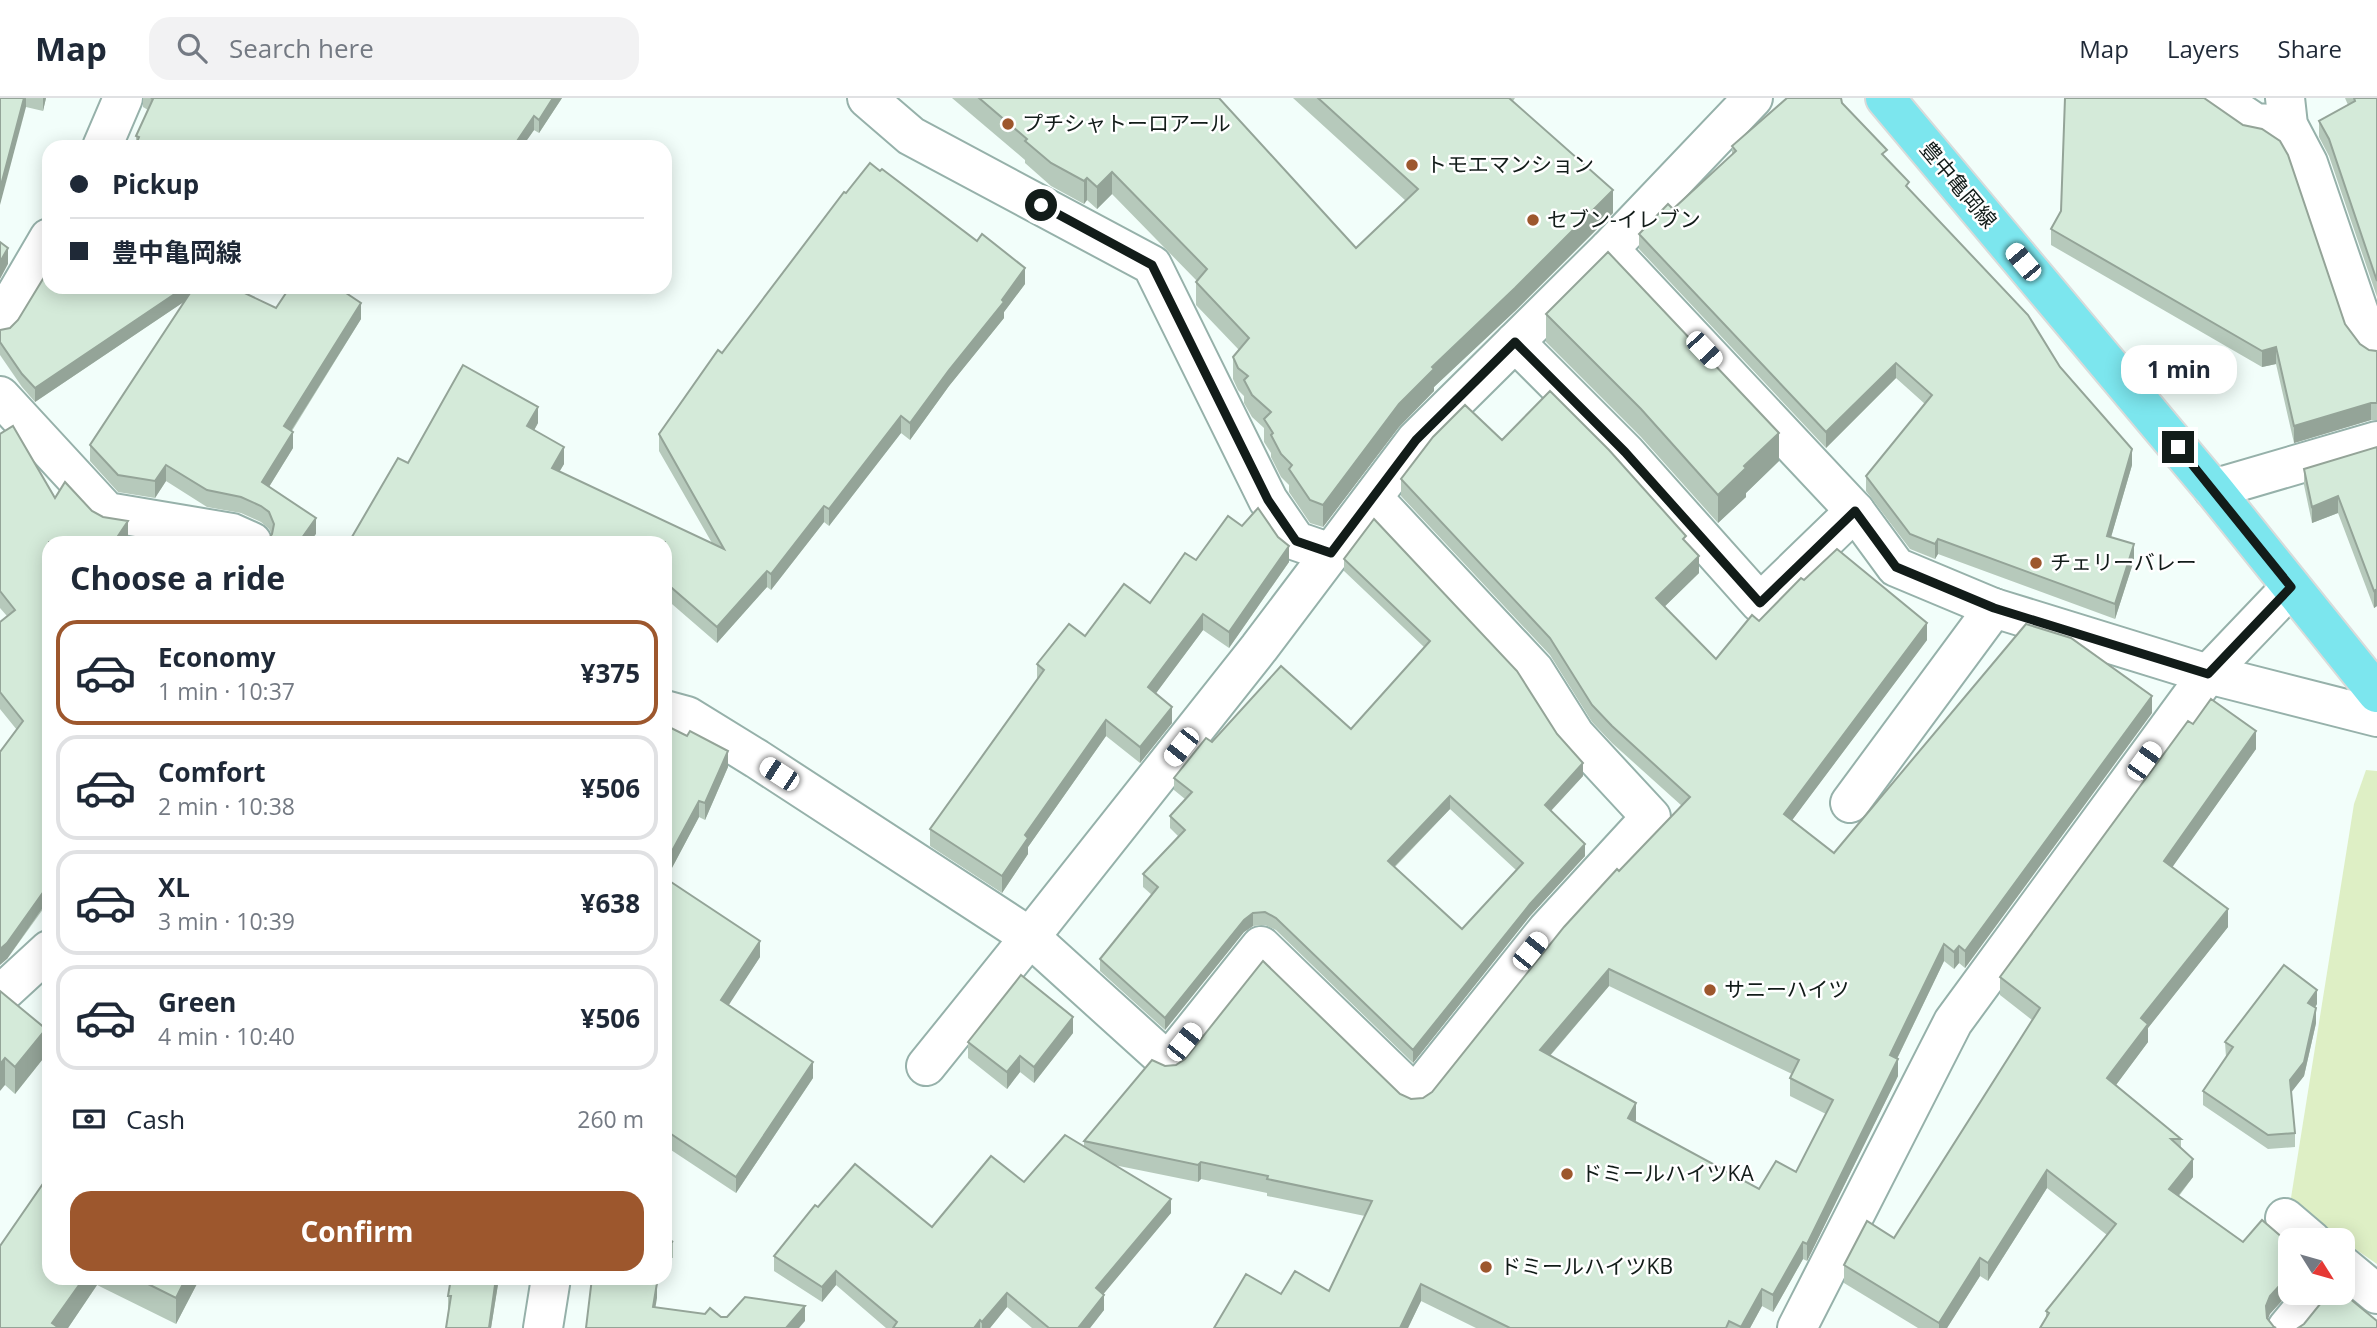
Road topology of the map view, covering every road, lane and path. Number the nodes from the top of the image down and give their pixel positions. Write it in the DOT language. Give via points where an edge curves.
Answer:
graph roads {
  1 [pos="122,98"];
  2 [pos="867,98"];
  3 [pos="1753,98"];
  4 [pos="1885,98"];
  5 [pos="2218,98"];
  6 [pos="2287,111"];
  7 [pos="105,140"];
  8 [pos="1609,249"];
  9 [pos="42,250"];
  10 [pos="0,322"];
  11 [pos="1515,342"];
  12 [pos="2377,346"];
  13 [pos="0,396"];
  14 [pos="2377,441"];
  15 [pos="2213,488"];
  16 [pos="1373,498"];
  17 [pos="1855,511"];
  18 [pos="112,527"];
  19 [pos="239,536"];
  20 [pos="1331,553"];
  21 [pos="2291,587"];
  22 [pos="1994,608"];
  23 [pos="2208,674"];
  24 [pos="2377,693"];
  25 [pos="672,712"];
  26 [pos="2377,717"];
  27 [pos="1850,803"];
  28 [pos="1030,937"];
  29 [pos="42,956"];
  30 [pos="0,995"];
  31 [pos="926,1066"];
  32 [pos="2356,1277"];
  33 [pos="550,1285"];
  34 [pos="2377,1294"];
  35 [pos="2305,1306"];
  36 [pos="543,1328"];
  37 [pos="1797,1328"];
  38 [pos="2287,1328"];
  1 -- 7 [label="street"];
  2 -- 20 [label="street" via="911,136 1152,265 1268,500 1296,541"];
  3 -- 8 [label="street"];
  4 -- 15 [label="main road, 豊中亀岡線"];
  5 -- 6 [label="street" via="2255,123"];
  6 -- 12 [label="street" via="2366,333"];
  8 -- 11 [label="street"];
  8 -- 17 [label="street"];
  9 -- 10 [label="street"];
  11 -- 16 [label="street" via="1416,440"];
  11 -- 17 [label="street" via="1625,452 1760,603"];
  13 -- 18 [label="street"];
  14 -- 15 [label="street"];
  15 -- 21 [label="main road, 豊中亀岡線"];
  16 -- 20 [label="street"];
  16 -- 28 [label="street" via="1534,670 1575,734 1651,817 1546,930 1415,1095 1261,946 1168,1062"];
  17 -- 22 [label="street" via="1896,567"];
  18 -- 19 [label="street"];
  20 -- 28 [label="street"];
  21 -- 23 [label="street"];
  21 -- 24 [label="main road, 豊中亀岡線"];
  22 -- 23 [label="street"];
  22 -- 27 [label="street"];
  23 -- 26 [label="street"];
  23 -- 37 [label="street" via="1953,1022"];
  25 -- 28 [label="street" via="687,716 757,759"];
  28 -- 31 [label="street"];
  29 -- 30 [label="street"];
  32 -- 34 [label="street"];
  33 -- 36 [label="street"];
  35 -- 38 [label="street"];
}
